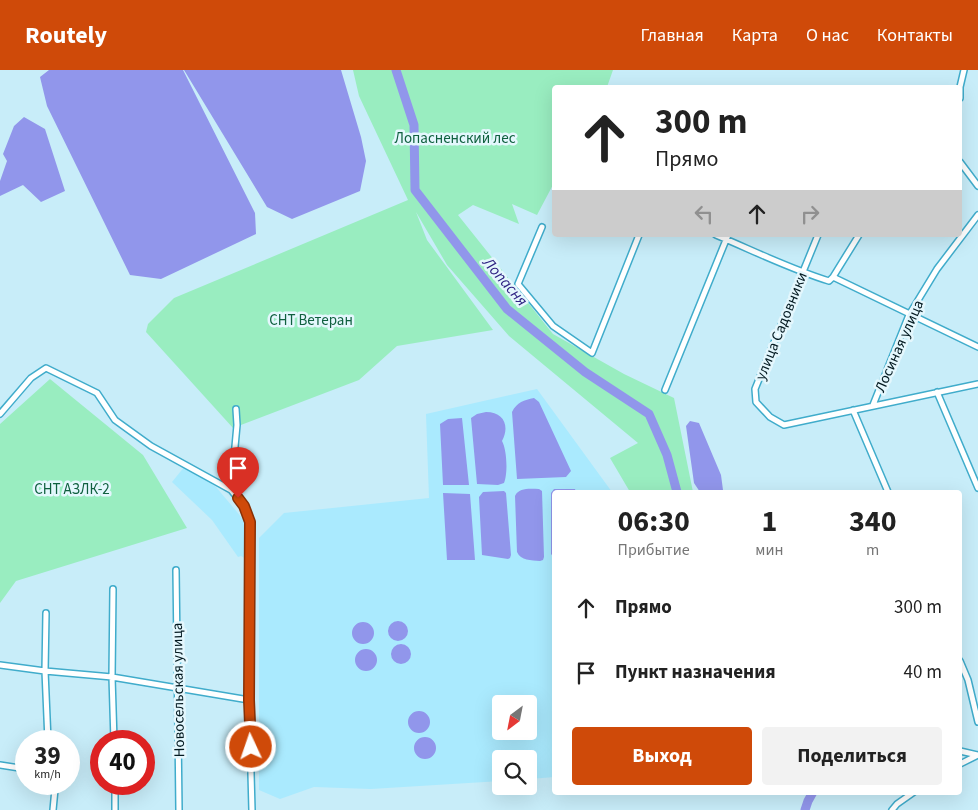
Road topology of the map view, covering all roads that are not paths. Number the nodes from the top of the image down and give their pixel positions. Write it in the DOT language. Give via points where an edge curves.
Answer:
graph roads {
  1 [pos="964,70"];
  2 [pos="960,85"];
  3 [pos="962,165"];
  4 [pos="978,186"];
  5 [pos="978,215"];
  6 [pos="542,227"];
  7 [pos="962,236"];
  8 [pos="638,237"];
  9 [pos="727,237"];
  10 [pos="817,237"];
  11 [pos="857,237"];
  12 [pos="961,237"];
  13 [pos="803,273"];
  14 [pos="833,277"];
  15 [pos="910,315"];
  16 [pos="978,347"];
  17 [pos="978,384"];
  18 [pos="665,390"];
  19 [pos="938,392"];
  20 [pos="873,405"];
  21 [pos="236,409"];
  22 [pos="853,410"];
  23 [pos="0,414"];
  24 [pos="978,488"];
  25 [pos="231,490"];
  26 [pos="887,490"];
  27 [pos="176,570"];
  28 [pos="113,590"];
  29 [pos="46,613"];
  30 [pos="0,665"];
  31 [pos="962,666"];
  32 [pos="45,671"];
  33 [pos="112,676"];
  34 [pos="178,689"];
  35 [pos="249,700"];
  36 [pos="978,722"];
  37 [pos="48,730"];
  38 [pos="114,730"];
  39 [pos="962,751"];
  40 [pos="978,755"];
  41 [pos="962,763"];
  42 [pos="0,765"];
  43 [pos="15,767"];
  44 [pos="54,795"];
  45 [pos="115,795"];
  46 [pos="910,795"];
  47 [pos="53,810"];
  48 [pos="115,810"];
  49 [pos="179,810"];
  50 [pos="252,810"];
  51 [pos="892,810"];
  1 -- 2 [label="street"];
  3 -- 4 [label="street"];
  5 -- 7 [label="street, Лосиная улица"];
  6 -- 8 [label="street" via="518,284 553,326 592,353"];
  9 -- 13 [label="street"];
  9 -- 18 [label="street"];
  10 -- 13 [label="street, улица Садовники"];
  11 -- 14 [label="street, улица Садовники"];
  12 -- 15 [label="street, Лосиная улица" via="937,269"];
  13 -- 14 [label="street" via="829,281"];
  13 -- 22 [label="street, улица Садовники" via="755,389 756,402 770,418 784,425"];
  14 -- 15 [label="street"];
  15 -- 16 [label="street"];
  15 -- 20 [label="street, Лосиная улица"];
  17 -- 19 [label="street"];
  19 -- 20 [label="street"];
  19 -- 24 [label="street"];
  20 -- 22 [label="street"];
  21 -- 25 [label="street"];
  22 -- 26 [label="street"];
  23 -- 25 [label="street" via="31,378 46,368 97,393 115,420 151,446"];
  25 -- 35 [label="street" via="244,506 250,522"];
  27 -- 34 [label="street, Новосельская улица"];
  28 -- 33 [label="street"];
  29 -- 32 [label="street"];
  30 -- 32 [label="street"];
  31 -- 36 [label="street"];
  32 -- 33 [label="street"];
  32 -- 37 [label="street"];
  33 -- 34 [label="street"];
  33 -- 38 [label="street"];
  34 -- 35 [label="street"];
  34 -- 49 [label="street, Новосельская улица"];
  35 -- 50 [label="street"];
  39 -- 40 [label="street"];
  40 -- 41 [label="street"];
  42 -- 43 [label="street"];
  44 -- 47 [label="street"];
  45 -- 48 [label="street"];
  46 -- 51 [label="street"];
}
